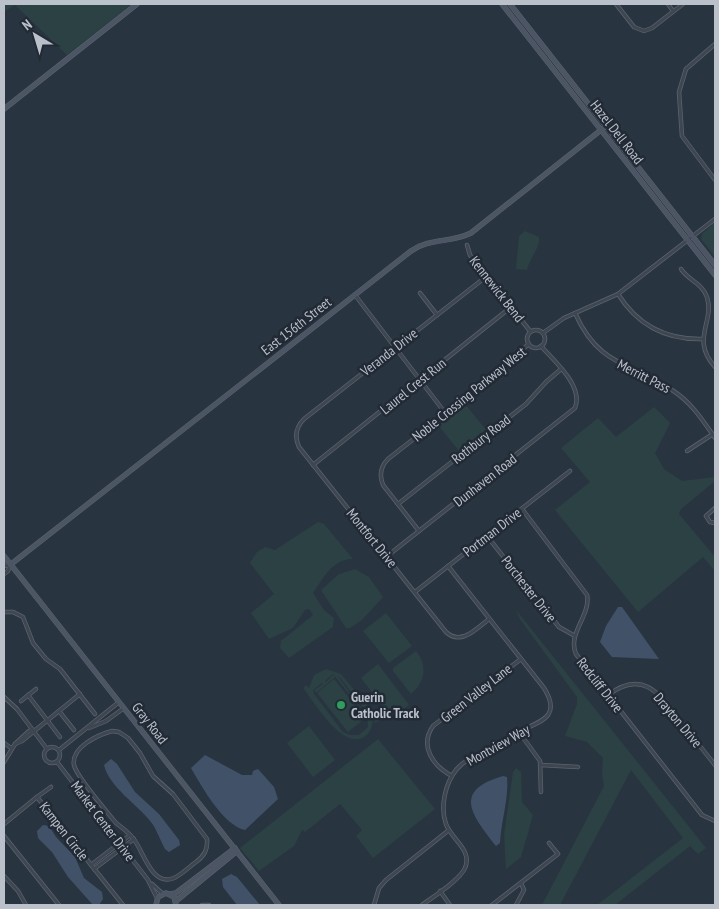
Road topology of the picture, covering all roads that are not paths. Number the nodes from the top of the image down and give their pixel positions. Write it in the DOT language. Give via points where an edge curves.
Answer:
graph roads {
  1 [pos="137,4"];
  2 [pos="502,4"];
  3 [pos="510,4"];
  4 [pos="616,4"];
  5 [pos="668,4"];
  6 [pos="683,4"];
  7 [pos="674,11"];
  8 [pos="715,44"];
  9 [pos="4,109"];
  10 [pos="606,126"];
  11 [pos="602,130"];
  12 [pos="715,180"];
  13 [pos="715,219"];
  14 [pos="691,238"];
  15 [pos="468,245"];
  16 [pos="715,265"];
  17 [pos="681,269"];
  18 [pos="715,275"];
  19 [pos="487,276"];
  20 [pos="420,293"];
  21 [pos="618,294"];
  22 [pos="354,295"];
  23 [pos="511,307"];
  24 [pos="575,313"];
  25 [pos="438,315"];
  26 [pos="530,332"];
  27 [pos="543,333"];
  28 [pos="703,339"];
  29 [pos="529,344"];
  30 [pos="542,346"];
  31 [pos="394,348"];
  32 [pos="715,367"];
  33 [pos="560,370"];
  34 [pos="420,381"];
  35 [pos="446,414"];
  36 [pos="296,433"];
  37 [pos="714,436"];
  38 [pos="687,451"];
  39 [pos="313,465"];
  40 [pos="570,471"];
  41 [pos="398,504"];
  42 [pos="715,508"];
  43 [pos="522,509"];
  44 [pos="715,523"];
  45 [pos="419,531"];
  46 [pos="487,536"];
  47 [pos="4,556"];
  48 [pos="386,557"];
  49 [pos="10,564"];
  50 [pos="4,566"];
  51 [pos="448,566"];
  52 [pos="4,574"];
  53 [pos="415,592"];
  54 [pos="4,612"];
  55 [pos="489,619"];
  56 [pos="575,636"];
  57 [pos="520,658"];
  58 [pos="36,689"];
  59 [pos="80,694"];
  60 [pos="28,695"];
  61 [pos="608,696"];
  62 [pos="4,697"];
  63 [pos="21,701"];
  64 [pos="119,702"];
  65 [pos="124,708"];
  66 [pos="59,711"];
  67 [pos="95,714"];
  68 [pos="47,720"];
  69 [pos="34,730"];
  70 [pos="74,730"];
  71 [pos="86,730"];
  72 [pos="519,732"];
  73 [pos="60,736"];
  74 [pos="4,743"];
  75 [pos="11,748"];
  76 [pos="47,749"];
  77 [pos="59,750"];
  78 [pos="4,762"];
  79 [pos="57,762"];
  80 [pos="541,765"];
  81 [pos="715,765"];
  82 [pos="578,767"];
  83 [pos="452,776"];
  84 [pos="51,787"];
  85 [pos="541,792"];
  86 [pos="38,797"];
  87 [pos="715,822"];
  88 [pos="4,824"];
  89 [pos="449,830"];
  90 [pos="130,835"];
  91 [pos="4,836"];
  92 [pos="134,839"];
  93 [pos="120,843"];
  94 [pos="549,843"];
  95 [pos="123,847"];
  96 [pos="236,850"];
  97 [pos="91,866"];
  98 [pos="94,870"];
  99 [pos="4,876"];
  100 [pos="148,880"];
  101 [pos="521,883"];
  102 [pos="440,892"];
  103 [pos="163,894"];
  104 [pos="170,894"];
  105 [pos="157,899"];
  106 [pos="176,903"];
  107 [pos="26,905"];
  108 [pos="59,905"];
  109 [pos="122,905"];
  110 [pos="156,905"];
  111 [pos="202,905"];
  112 [pos="209,905"];
  113 [pos="279,905"];
  114 [pos="374,905"];
  115 [pos="422,905"];
  116 [pos="450,905"];
  117 [pos="492,905"];
  118 [pos="516,905"];
  1 -- 9 [label="street"];
  2 -- 11 [label="street, Hazel Dell Road"];
  3 -- 10 [label="street, Hazel Dell Road"];
  4 -- 7 [label="street" via="640,30 648,30"];
  5 -- 7 [label="street"];
  6 -- 7 [label="street"];
  8 -- 12 [label="street" via="686,69 679,92 682,136"];
  10 -- 11 [label="street, East 156th Street"];
  10 -- 14 [label="street, Hazel Dell Road"];
  11 -- 14 [label="street, Hazel Dell Road"];
  11 -- 22 [label="street, East 156th Street" via="474,231 417,247"];
  13 -- 14 [label="street"];
  14 -- 16 [label="street, Hazel Dell Road"];
  14 -- 18 [label="street, Hazel Dell Road"];
  14 -- 21 [label="street"];
  15 -- 19 [label="street, Kennewick Bend" via="470,255"];
  17 -- 28 [label="street" via="701,286 708,299"];
  19 -- 23 [label="street, Kennewick Bend"];
  19 -- 25 [label="street, Veranda Drive"];
  20 -- 25 [label="street"];
  21 -- 24 [label="street"];
  21 -- 28 [label="street" via="636,317 657,331 677,338"];
  22 -- 31 [label="street"];
  22 -- 49 [label="street, East 156th Street"];
  23 -- 26 [label="street, Kennewick Bend"];
  23 -- 34 [label="street, Laurel Crest Run"];
  24 -- 27 [label="street"];
  24 -- 37 [label="street, Merritt Pass" via="586,334 601,351 615,362 666,386 683,398"];
  25 -- 31 [label="street, Veranda Drive"];
  26 -- 27 [label="street, Kennewick Bend" via="538,330"];
  26 -- 29 [label="street, Kennewick Bend"];
  27 -- 30 [label="street"];
  28 -- 32 [label="street"];
  29 -- 30 [label="street" via="536,348"];
  29 -- 35 [label="street, Noble Crossing Parkway West"];
  30 -- 33 [label="street"];
  31 -- 34 [label="street"];
  31 -- 36 [label="street, Veranda Drive" via="304,419"];
  33 -- 41 [label="street, Rothbury Road" via="526,404"];
  33 -- 45 [label="street, Dunhaven Road" via="575,388 578,398 571,413"];
  34 -- 35 [label="street"];
  34 -- 39 [label="street, Laurel Crest Run"];
  35 -- 41 [label="street, Noble Crossing Parkway West" via="385,462 381,470 382,482"];
  36 -- 39 [label="street, Montfort Drive" via="299,447"];
  37 -- 38 [label="street"];
  39 -- 48 [label="street, Montfort Drive"];
  40 -- 43 [label="street, Portman Drive"];
  41 -- 45 [label="street"];
  42 -- 44 [label="street" via="706,516"];
  43 -- 46 [label="street, Portman Drive"];
  43 -- 56 [label="street" via="586,593 587,606"];
  45 -- 48 [label="street, Dunhaven Road"];
  46 -- 51 [label="street, Portman Drive"];
  46 -- 56 [label="street, Porchester Drive" via="559,627"];
  47 -- 49 [label="street, Gray Road"];
  48 -- 53 [label="street, Montfort Drive"];
  49 -- 50 [label="street"];
  49 -- 52 [label="street"];
  49 -- 64 [label="street, Gray Road"];
  51 -- 53 [label="street, Portman Drive"];
  51 -- 55 [label="street, Montview Way"];
  53 -- 55 [label="street, Montfort Drive" via="446,632 456,638 465,636"];
  54 -- 59 [label="street" via="23,617 33,642"];
  55 -- 57 [label="street, Montview Way"];
  56 -- 61 [label="street, Redcliff Drive" via="573,646 576,654"];
  57 -- 72 [label="street, Montview Way" via="544,688 551,705 544,720"];
  57 -- 83 [label="street, Green Valley Lane" via="433,726 426,739 429,754 439,768"];
  58 -- 60 [label="street"];
  59 -- 66 [label="street"];
  59 -- 67 [label="street"];
  60 -- 63 [label="street"];
  60 -- 68 [label="street"];
  61 -- 81 [label="street, Drayton Drive" via="620,687 632,684 653,689"];
  61 -- 87 [label="street, Redcliff Drive" via="702,815"];
  62 -- 69 [label="street"];
  64 -- 65 [label="street, Gray Road"];
  64 -- 71 [label="street"];
  65 -- 71 [label="street"];
  65 -- 96 [label="street, Gray Road"];
  66 -- 68 [label="street"];
  66 -- 70 [label="street"];
  68 -- 69 [label="street"];
  68 -- 73 [label="street"];
  69 -- 75 [label="street"];
  69 -- 76 [label="street"];
  71 -- 77 [label="street"];
  72 -- 80 [label="street"];
  72 -- 83 [label="street, Montview Way" via="499,746 468,760"];
  74 -- 75 [label="street"];
  75 -- 78 [label="street"];
  76 -- 77 [label="street"];
  76 -- 79 [label="street" via="44,754 46,760"];
  77 -- 79 [label="street"];
  79 -- 93 [label="street, Market Center Drive"];
  80 -- 82 [label="street"];
  80 -- 85 [label="street"];
  83 -- 89 [label="street, Montview Way" via="444,801"];
  84 -- 86 [label="street, Kampen Circle"];
  86 -- 88 [label="street, Kampen Circle"];
  86 -- 97 [label="street, Kampen Circle"];
  89 -- 102 [label="street, Montview Way" via="464,850 467,862 462,873"];
  89 -- 114 [label="street" via="386,880 379,888"];
  90 -- 92 [label="street"];
  90 -- 92 [label="street" via="116,823 75,770 75,755 89,742 112,731 128,738 155,778 173,794 206,836 206,852 174,878 160,877 142,858"];
  90 -- 93 [label="street, Kampen Circle"];
  91 -- 108 [label="street"];
  92 -- 95 [label="street, Kampen Circle"];
  93 -- 95 [label="street, Market Center Drive"];
  93 -- 97 [label="street, Kampen Circle"];
  94 -- 101 [label="street" via="558,854"];
  95 -- 98 [label="street, Kampen Circle"];
  95 -- 100 [label="street, Market Center Drive"];
  96 -- 104 [label="street"];
  96 -- 106 [label="street"];
  96 -- 113 [label="street, Gray Road"];
  97 -- 98 [label="street, Kampen Circle"];
  98 -- 109 [label="street, Kampen Circle"];
  99 -- 107 [label="street" via="18,890"];
  100 -- 103 [label="street, Market Center Drive"];
  100 -- 105 [label="street, Market Center Drive"];
  101 -- 117 [label="street"];
  101 -- 118 [label="street" via="524,890"];
  102 -- 115 [label="street, Montview Way"];
  102 -- 116 [label="street"];
  103 -- 104 [label="street"];
  103 -- 105 [label="street"];
  104 -- 106 [label="street"];
  105 -- 110 [label="street"];
  111 -- 112 [label="street"];
}
